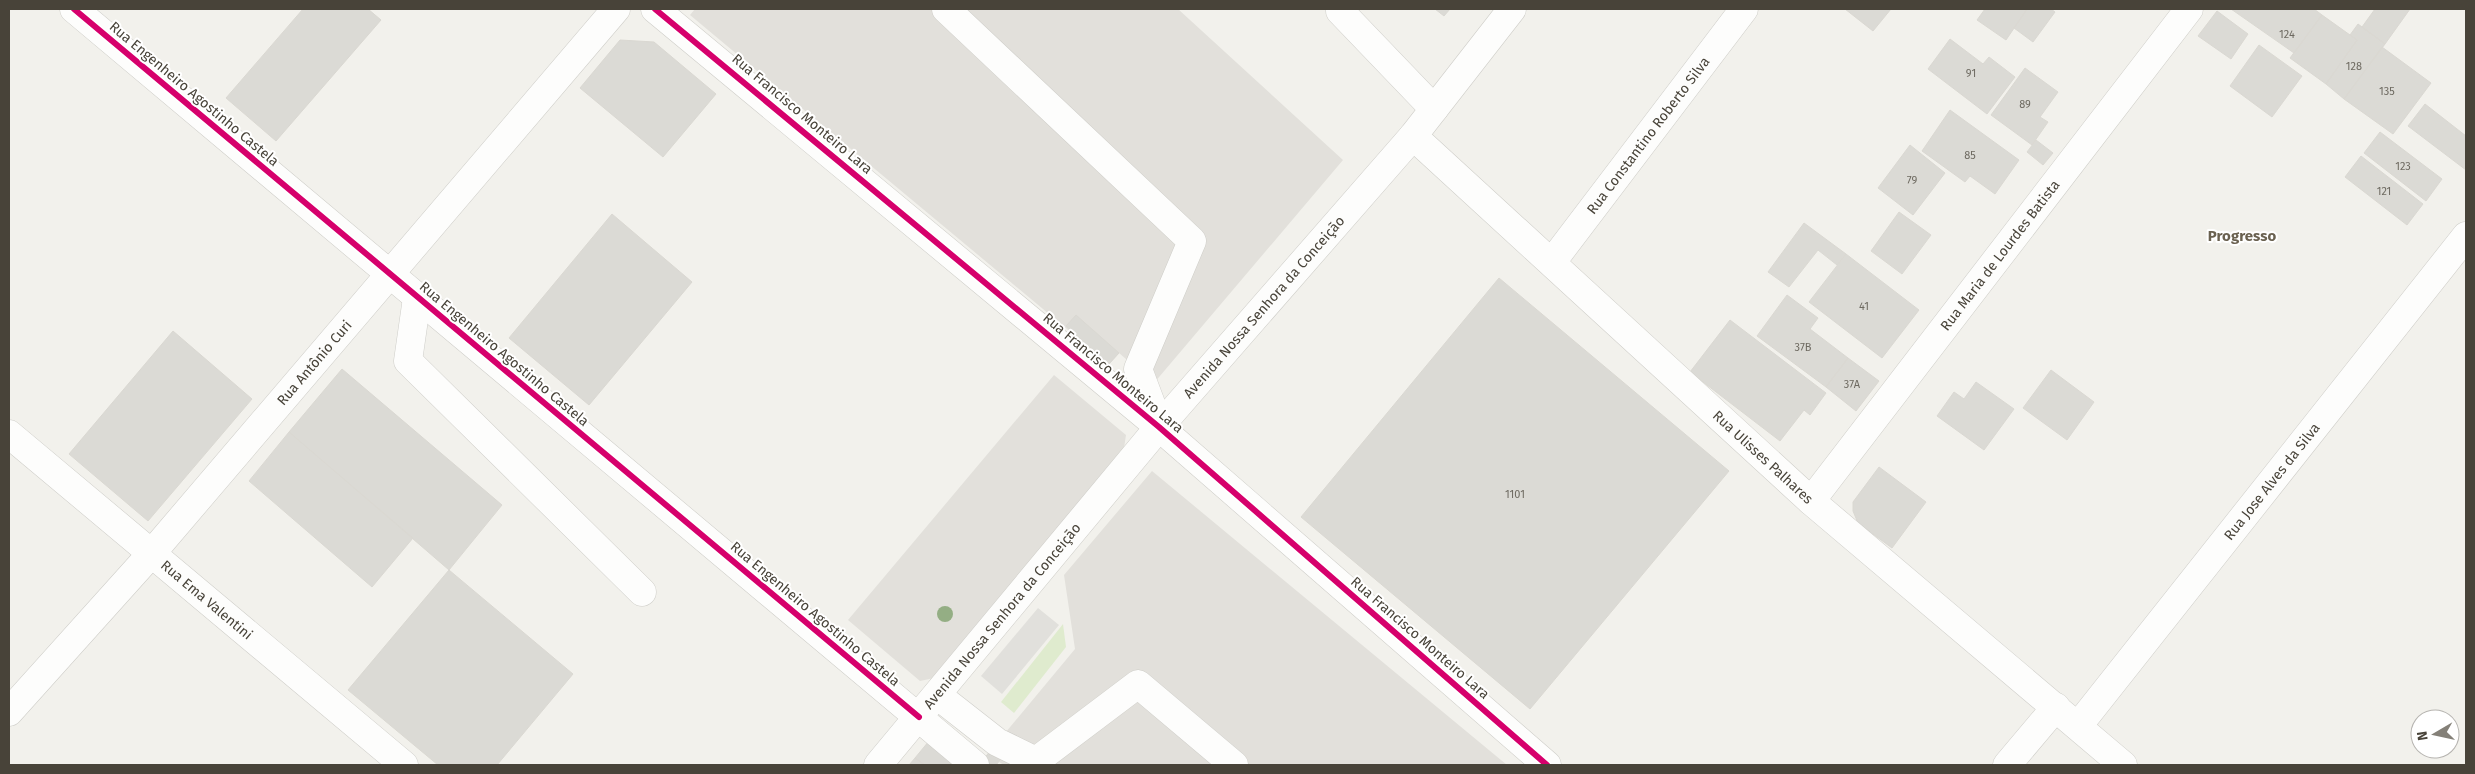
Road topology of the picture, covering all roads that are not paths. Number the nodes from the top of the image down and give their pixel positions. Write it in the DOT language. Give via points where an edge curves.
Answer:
graph roads {
  1 [pos="74,9"];
  2 [pos="616,9"];
  3 [pos="655,9"];
  4 [pos="946,9"];
  5 [pos="1342,9"];
  6 [pos="1512,9"];
  7 [pos="1744,9"];
  8 [pos="2189,9"];
  9 [pos="1434,109"];
  10 [pos="1414,136"];
  11 [pos="2466,236"];
  12 [pos="1552,262"];
  13 [pos="389,275"];
  14 [pos="417,298"];
  15 [pos="1159,427"];
  16 [pos="9,434"];
  17 [pos="1811,501"];
  18 [pos="151,554"];
  19 [pos="642,592"];
  20 [pos="937,695"];
  21 [pos="2056,708"];
  22 [pos="9,712"];
  23 [pos="919,717"];
  24 [pos="2078,726"];
  25 [pos="404,765"];
  26 [pos="878,765"];
  27 [pos="975,765"];
  28 [pos="1234,765"];
  29 [pos="1547,765"];
  30 [pos="2007,765"];
  31 [pos="2123,765"];
  1 -- 13 [label="street, Rua Engenheiro Agostinho Castela"];
  2 -- 13 [label="street, Rua Antônio Curi"];
  3 -- 15 [label="street, Rua Francisco Monteiro Lara"];
  4 -- 15 [label="street" via="1192,241 1138,369"];
  5 -- 9 [label="street" via="1340,12"];
  6 -- 9 [label="street, Avenida Nossa Senhora da Conceição"];
  7 -- 12 [label="street, Rua Constantino Roberto Silva"];
  8 -- 17 [label="street, Rua Maria de Lourdes Batista"];
  9 -- 10 [label="street, Avenida Nossa Senhora da Conceição"];
  10 -- 12 [label="street, Rua Ulisses Palhares"];
  10 -- 15 [label="street, Avenida Nossa Senhora da Conceição"];
  11 -- 24 [label="street, Rua Jose Alves da Silva"];
  12 -- 17 [label="street, Rua Ulisses Palhares"];
  13 -- 14 [label="street, Rua Engenheiro Agostinho Castela"];
  13 -- 18 [label="street, Rua Antônio Curi"];
  14 -- 19 [label="street" via="408,362"];
  14 -- 23 [label="street, Rua Engenheiro Agostinho Castela"];
  15 -- 20 [label="street, Avenida Nossa Senhora da Conceição"];
  15 -- 29 [label="street, Rua Francisco Monteiro Lara"];
  16 -- 18 [label="street, Rua Ema Valentini"];
  17 -- 21 [label="street, Rua Ulisses Palhares"];
  18 -- 22 [label="street, Rua Antônio Curi"];
  18 -- 25 [label="street, Rua Ema Valentini"];
  20 -- 23 [label="street, Avenida Nossa Senhora da Conceição"];
  20 -- 28 [label="street" via="997,742 1036,761 1138,684"];
  21 -- 24 [label="street, Rua Ulisses Palhares"];
  21 -- 30 [label="street"];
  23 -- 26 [label="street, Avenida Nossa Senhora da Conceição"];
  23 -- 27 [label="street, Rua Engenheiro Agostinho Castela"];
  24 -- 31 [label="street, Rua Ulisses Palhares"];
}
